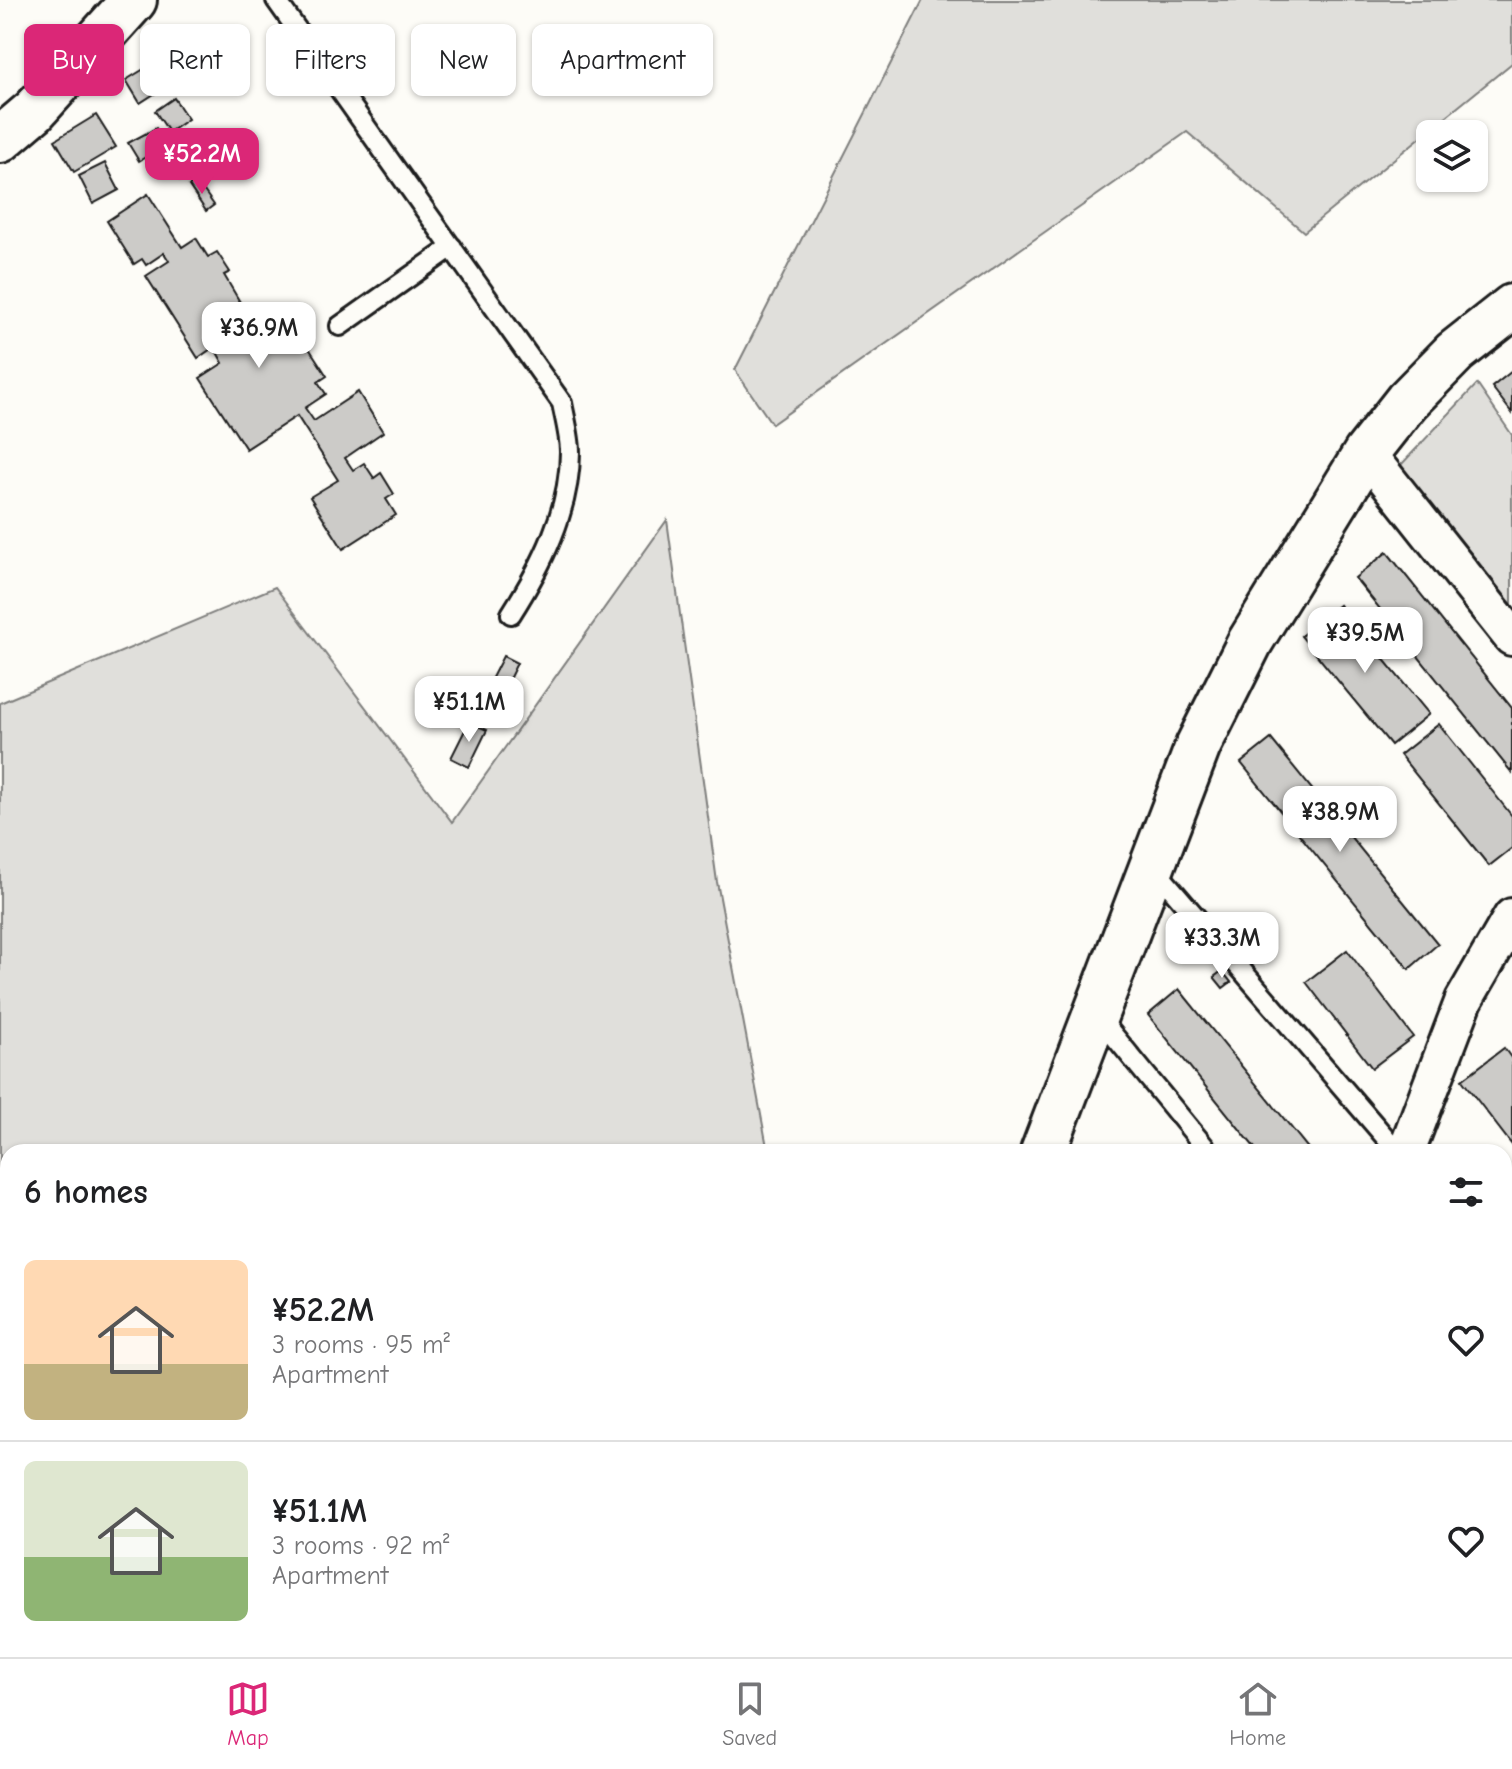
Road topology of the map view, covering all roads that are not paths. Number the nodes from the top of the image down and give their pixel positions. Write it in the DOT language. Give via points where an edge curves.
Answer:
graph roads {
  1 [pos="134,0"];
  2 [pos="276,0"];
  3 [pos="0,140"];
  4 [pos="452,247"];
  5 [pos="1512,307"];
  6 [pos="340,326"];
  7 [pos="1366,453"];
  8 [pos="511,614"];
  9 [pos="1512,637"];
  10 [pos="1152,865"];
  11 [pos="1512,917"];
  12 [pos="1096,1013"];
  13 [pos="1046,1144"];
  14 [pos="1202,1144"];
  15 [pos="1391,1144"];
  16 [pos="1409,1144"];
  1 -- 3 [label="street" via="34,111"];
  2 -- 4 [label="lane"];
  4 -- 6 [label="lane"];
  4 -- 8 [label="lane" via="562,403 570,452 562,505 540,569"];
  5 -- 7 [label="street" via="1455,352"];
  7 -- 9 [label="street"];
  7 -- 10 [label="street" via="1250,642 1198,746"];
  10 -- 12 [label="street"];
  10 -- 15 [label="lane"];
  11 -- 16 [label="street" via="1464,1000"];
  12 -- 13 [label="street"];
  12 -- 14 [label="lane"];
}
